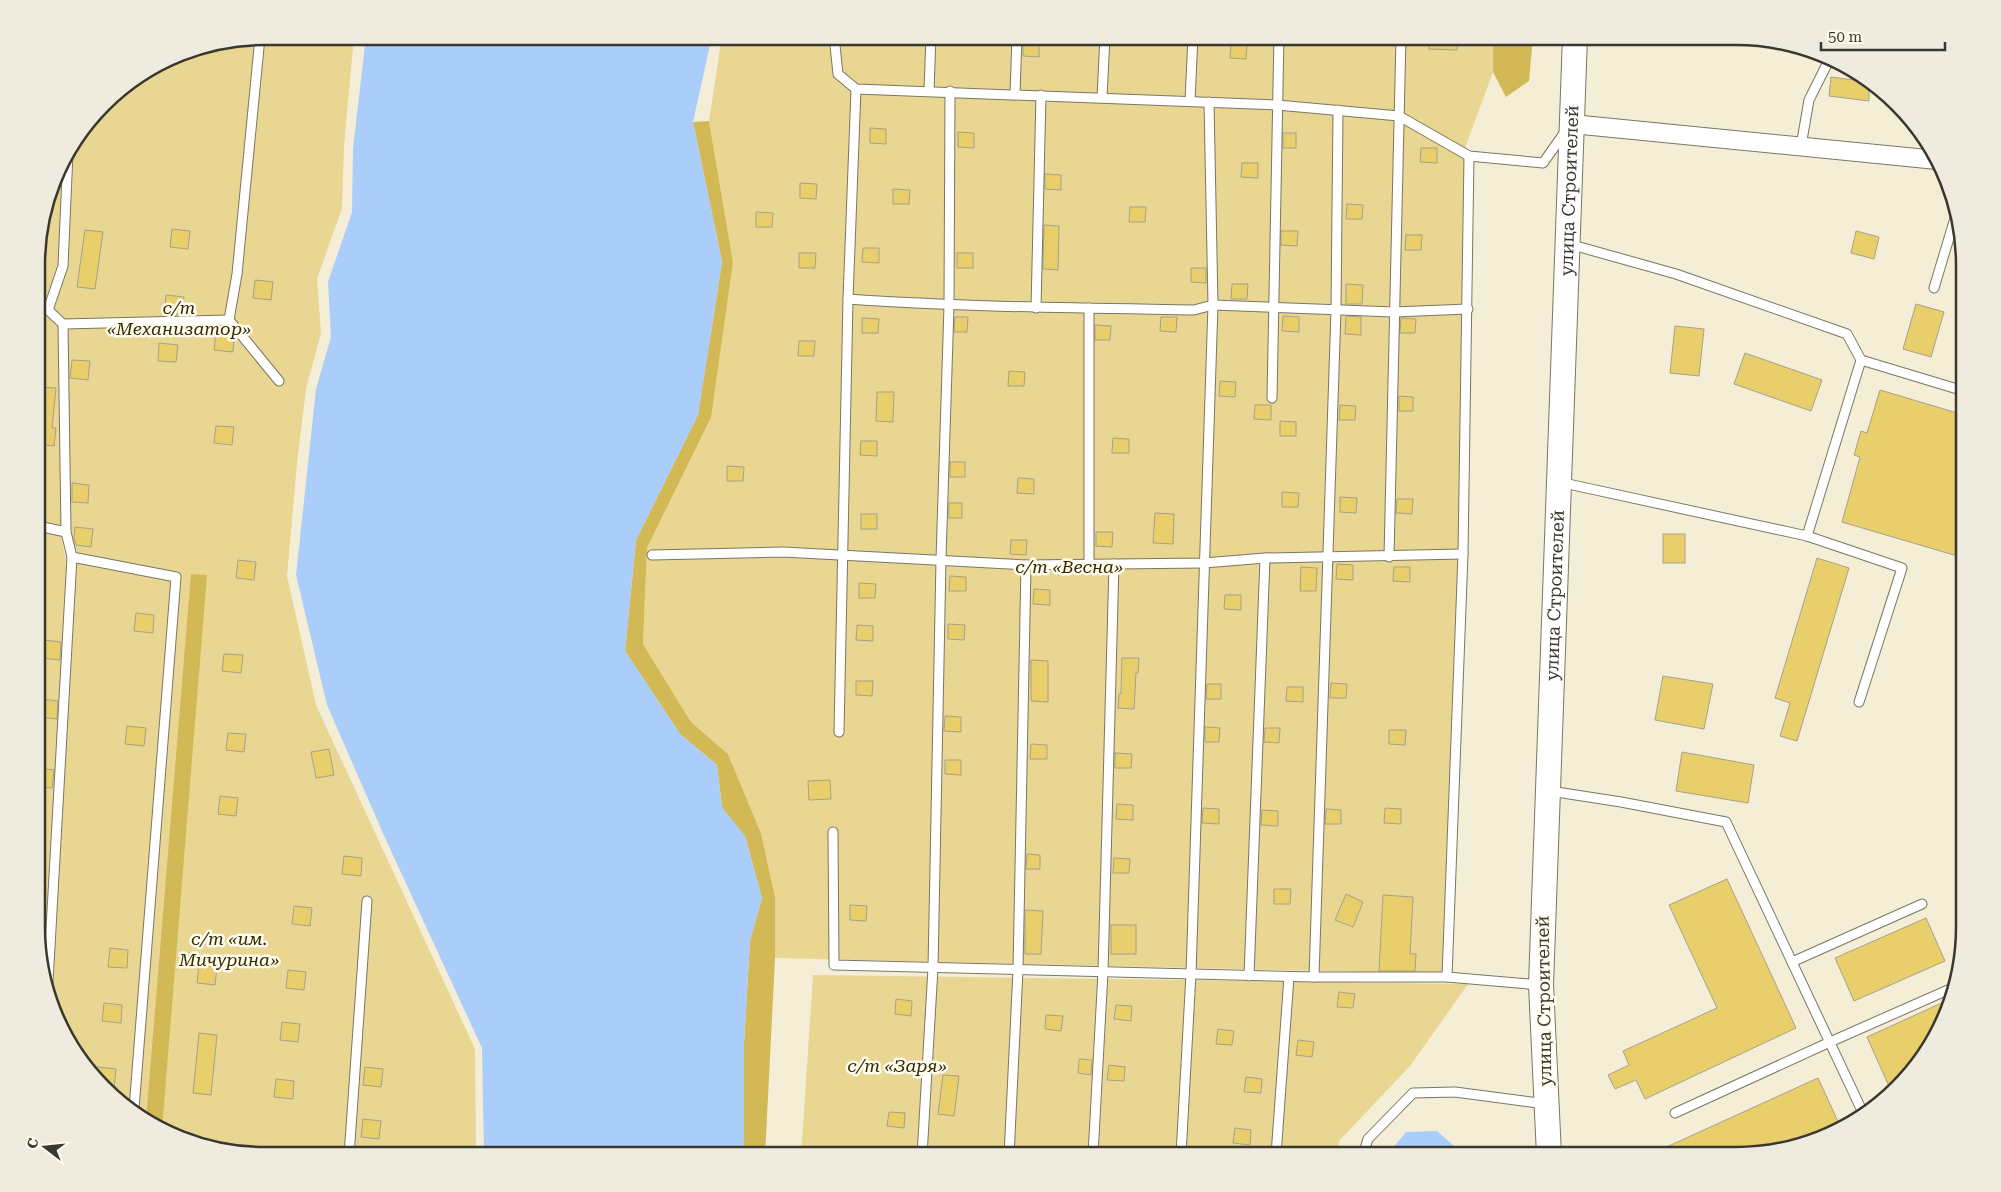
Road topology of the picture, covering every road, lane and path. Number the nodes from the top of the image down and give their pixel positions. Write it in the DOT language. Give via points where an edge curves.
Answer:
graph roads {
  1 [pos="259,45"];
  2 [pos="835,45"];
  3 [pos="931,45"];
  4 [pos="1017,45"];
  5 [pos="1105,45"];
  6 [pos="1193,45"];
  7 [pos="1279,45"];
  8 [pos="1401,45"];
  9 [pos="1575,45"];
  10 [pos="1826,65"];
  11 [pos="856,89"];
  12 [pos="929,90"];
  13 [pos="950,91"];
  14 [pos="1015,94"];
  15 [pos="1041,95"];
  16 [pos="1102,98"];
  17 [pos="1190,101"];
  18 [pos="1209,102"];
  19 [pos="1277,105"];
  20 [pos="1338,110"];
  21 [pos="1399,116"];
  22 [pos="1572,124"];
  23 [pos="1801,146"];
  24 [pos="1469,156"];
  25 [pos="1928,159"];
  26 [pos="67,170"];
  27 [pos="1952,224"];
  28 [pos="1568,243"];
  29 [pos="1934,288"];
  30 [pos="848,299"];
  31 [pos="1213,305"];
  32 [pos="45,306"];
  33 [pos="949,306"];
  34 [pos="1272,307"];
  35 [pos="1036,308"];
  36 [pos="1089,308"];
  37 [pos="1468,309"];
  38 [pos="1336,310"];
  39 [pos="45,311"];
  40 [pos="1394,312"];
  41 [pos="229,320"];
  42 [pos="63,324"];
  43 [pos="1861,360"];
  44 [pos="279,381"];
  45 [pos="1956,389"];
  46 [pos="1272,398"];
  47 [pos="1559,482"];
  48 [pos="45,528"];
  49 [pos="66,532"];
  50 [pos="1807,536"];
  51 [pos="1463,554"];
  52 [pos="652,555"];
  53 [pos="842,555"];
  54 [pos="72,556"];
  55 [pos="1389,556"];
  56 [pos="1328,557"];
  57 [pos="1265,558"];
  58 [pos="941,559"];
  59 [pos="1089,563"];
  60 [pos="1204,563"];
  61 [pos="1114,564"];
  62 [pos="1026,565"];
  63 [pos="1859,702"];
  64 [pos="839,732"];
  65 [pos="1548,790"];
  66 [pos="833,832"];
  67 [pos="367,901"];
  68 [pos="1922,904"];
  69 [pos="1792,962"];
  70 [pos="49,968"];
  71 [pos="933,968"];
  72 [pos="1018,970"];
  73 [pos="1103,972"];
  74 [pos="1191,974"];
  75 [pos="1250,976"];
  76 [pos="1447,976"];
  77 [pos="1289,977"];
  78 [pos="1314,977"];
  79 [pos="1540,985"];
  80 [pos="1946,991"];
  81 [pos="1830,1042"];
  82 [pos="134,1104"];
  83 [pos="1546,1104"];
  84 [pos="1861,1108"];
  85 [pos="1675,1113"];
  86 [pos="350,1147"];
  87 [pos="923,1147"];
  88 [pos="1009,1147"];
  89 [pos="1093,1147"];
  90 [pos="1181,1147"];
  91 [pos="1277,1147"];
  92 [pos="1366,1147"];
  93 [pos="1549,1147"];
  1 -- 41 [label="lane" via="237,274"];
  2 -- 11 [label="lane" via="838,74"];
  3 -- 12 [label="lane"];
  4 -- 14 [label="lane"];
  5 -- 16 [label="lane"];
  6 -- 17 [label="lane"];
  7 -- 19 [label="lane"];
  8 -- 21 [label="lane"];
  9 -- 22 [label="main road, улица Строителей"];
  10 -- 23 [label="lane" via="1809,100"];
  11 -- 12 [label="lane"];
  11 -- 30 [label="lane"];
  12 -- 13 [label="lane"];
  13 -- 14 [label="lane"];
  13 -- 33 [label="lane"];
  14 -- 15 [label="lane"];
  15 -- 16 [label="lane"];
  15 -- 35 [label="lane"];
  16 -- 17 [label="lane"];
  17 -- 18 [label="lane"];
  18 -- 19 [label="lane"];
  18 -- 31 [label="lane"];
  19 -- 20 [label="lane"];
  19 -- 34 [label="lane"];
  20 -- 21 [label="lane"];
  20 -- 38 [label="lane"];
  21 -- 24 [label="lane"];
  21 -- 40 [label="lane"];
  22 -- 23 [label="street"];
  22 -- 24 [label="lane" via="1543,162"];
  22 -- 28 [label="main road, улица Строителей"];
  23 -- 25 [label="street"];
  24 -- 37 [label="lane"];
  26 -- 32 [label="lane" via="63,266"];
  27 -- 29 [label="lane"];
  28 -- 43 [label="lane" via="1676,274 1847,334"];
  28 -- 47 [label="main road, улица Строителей"];
  30 -- 33 [label="lane"];
  30 -- 53 [label="lane"];
  31 -- 34 [label="lane"];
  31 -- 36 [label="lane" via="1194,310"];
  31 -- 60 [label="lane"];
  33 -- 35 [label="lane"];
  33 -- 58 [label="lane"];
  34 -- 38 [label="lane"];
  34 -- 46 [label="lane"];
  35 -- 36 [label="lane"];
  36 -- 59 [label="lane"];
  37 -- 40 [label="lane"];
  37 -- 51 [label="lane"];
  38 -- 40 [label="lane"];
  38 -- 56 [label="lane"];
  39 -- 42 [label="lane"];
  40 -- 55 [label="lane"];
  41 -- 42 [label="lane"];
  41 -- 44 [label="lane"];
  42 -- 49 [label="lane"];
  43 -- 45 [label="lane"];
  43 -- 50 [label="lane"];
  47 -- 50 [label="lane"];
  47 -- 65 [label="main road, улица Строителей"];
  48 -- 49 [label="lane"];
  49 -- 54 [label="lane"];
  50 -- 63 [label="lane" via="1902,568"];
  51 -- 55 [label="lane"];
  51 -- 76 [label="lane"];
  52 -- 53 [label="lane" via="783,552"];
  53 -- 58 [label="lane"];
  53 -- 64 [label="lane"];
  54 -- 70 [label="lane"];
  54 -- 82 [label="lane" via="176,577"];
  55 -- 56 [label="lane"];
  56 -- 57 [label="lane"];
  56 -- 78 [label="lane"];
  57 -- 60 [label="lane"];
  57 -- 75 [label="lane"];
  58 -- 62 [label="lane"];
  58 -- 71 [label="lane"];
  59 -- 61 [label="lane"];
  59 -- 62 [label="lane"];
  60 -- 61 [label="lane"];
  60 -- 74 [label="lane"];
  61 -- 73 [label="lane"];
  62 -- 72 [label="lane"];
  65 -- 69 [label="lane" via="1726,822"];
  65 -- 79 [label="main road, улица Строителей"];
  66 -- 71 [label="lane" via="834,965"];
  67 -- 86 [label="lane"];
  68 -- 69 [label="lane"];
  69 -- 81 [label="lane"];
  71 -- 72 [label="lane"];
  71 -- 87 [label="lane"];
  72 -- 73 [label="lane"];
  72 -- 88 [label="lane"];
  73 -- 74 [label="lane"];
  73 -- 89 [label="lane"];
  74 -- 75 [label="lane"];
  74 -- 90 [label="lane"];
  75 -- 77 [label="lane"];
  76 -- 78 [label="lane"];
  76 -- 79 [label="lane"];
  77 -- 78 [label="lane"];
  77 -- 91 [label="lane"];
  79 -- 83 [label="main road, улица Строителей"];
  80 -- 81 [label="lane"];
  81 -- 84 [label="lane"];
  81 -- 85 [label="lane"];
  83 -- 92 [label="lane" via="1455,1092 1412,1093 1368,1139"];
  83 -- 93 [label="main road, улица Строителей"];
}
